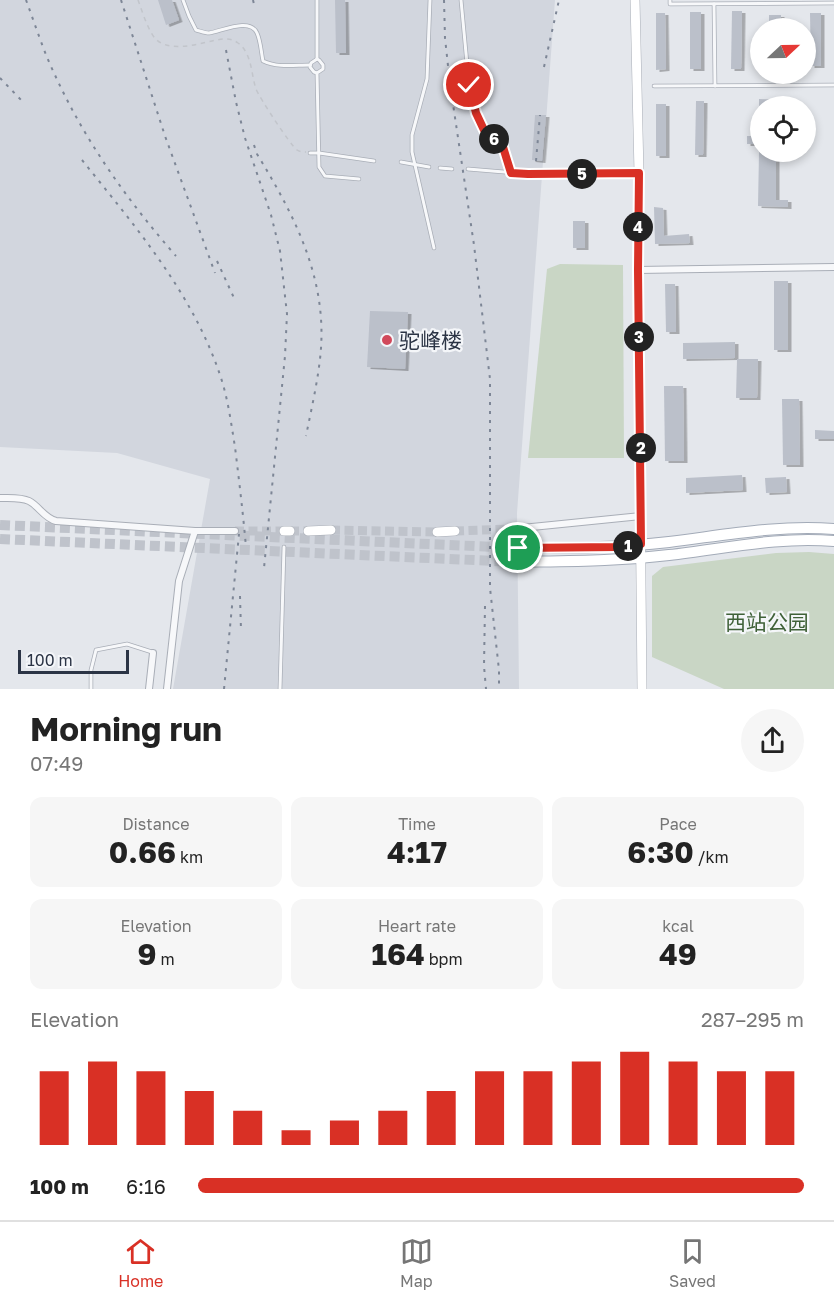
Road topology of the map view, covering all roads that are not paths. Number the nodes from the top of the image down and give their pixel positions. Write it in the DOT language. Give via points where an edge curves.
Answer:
graph roads {
  1 [pos="183,0"];
  2 [pos="317,0"];
  3 [pos="430,0"];
  4 [pos="461,0"];
  5 [pos="635,0"];
  6 [pos="670,0"];
  7 [pos="834,3"];
  8 [pos="714,4"];
  9 [pos="317,59"];
  10 [pos="310,65"];
  11 [pos="317,73"];
  12 [pos="834,85"];
  13 [pos="654,86"];
  14 [pos="715,86"];
  15 [pos="310,153"];
  16 [pos="319,153"];
  17 [pos="374,161"];
  18 [pos="401,162"];
  19 [pos="416,164"];
  20 [pos="429,166"];
  21 [pos="440,168"];
  22 [pos="452,169"];
  23 [pos="468,169"];
  24 [pos="511,173"];
  25 [pos="639,173"];
  26 [pos="359,179"];
  27 [pos="434,248"];
  28 [pos="834,267"];
  29 [pos="638,270"];
  30 [pos="0,498"];
  31 [pos="641,516"];
  32 [pos="512,529"];
  33 [pos="834,529"];
  34 [pos="195,531"];
  35 [pos="235,531"];
  36 [pos="308,531"];
  37 [pos="331,531"];
  38 [pos="455,531"];
  39 [pos="437,532"];
  40 [pos="834,541"];
  41 [pos="641,544"];
  42 [pos="284,547"];
  43 [pos="518,548"];
  44 [pos="642,558"];
  45 [pos="518,562"];
  46 [pos="153,653"];
  47 [pos="91,689"];
  48 [pos="149,689"];
  49 [pos="167,689"];
  50 [pos="280,689"];
  51 [pos="642,689"];
  1 -- 10 [label="lane" via="196,30 208,33 248,26 258,34 263,61 281,66"];
  2 -- 9 [label="lane"];
  3 -- 19 [label="lane" via="427,79 412,135"];
  4 -- 24 [label="lane" via="469,85 476,113 484,130 503,147"];
  5 -- 25 [label="street"];
  6 -- 8 [label="lane" via="670,4"];
  7 -- 8 [label="lane"];
  8 -- 14 [label="lane"];
  9 -- 10 [label="lane"];
  9 -- 11 [label="lane" via="323,63 323,69"];
  10 -- 11 [label="lane"];
  11 -- 16 [label="lane"];
  12 -- 14 [label="lane"];
  13 -- 14 [label="lane"];
  15 -- 16 [label="lane"];
  16 -- 17 [label="lane"];
  16 -- 26 [label="lane" via="319,167 325,176"];
  18 -- 19 [label="lane"];
  19 -- 20 [label="lane"];
  19 -- 27 [label="lane"];
  21 -- 22 [label="lane"];
  23 -- 24 [label="lane"];
  24 -- 25 [label="lane"];
  25 -- 29 [label="street"];
  28 -- 29 [label="street"];
  29 -- 31 [label="street"];
  30 -- 34 [label="street" via="30,501 56,521"];
  31 -- 32 [label="street"];
  31 -- 41 [label="street"];
  33 -- 41 [label="main road" via="765,529"];
  34 -- 35 [label="street"];
  34 -- 49 [label="street" via="178,581"];
  36 -- 37 [label="street"];
  38 -- 39 [label="street"];
  40 -- 44 [label="main road" via="775,541"];
  41 -- 43 [label="main road"];
  41 -- 44 [label="street"];
  42 -- 50 [label="lane"];
  44 -- 45 [label="main road"];
  44 -- 51 [label="street"];
  46 -- 47 [label="lane" via="127,644 96,650"];
  46 -- 48 [label="street"];
}
